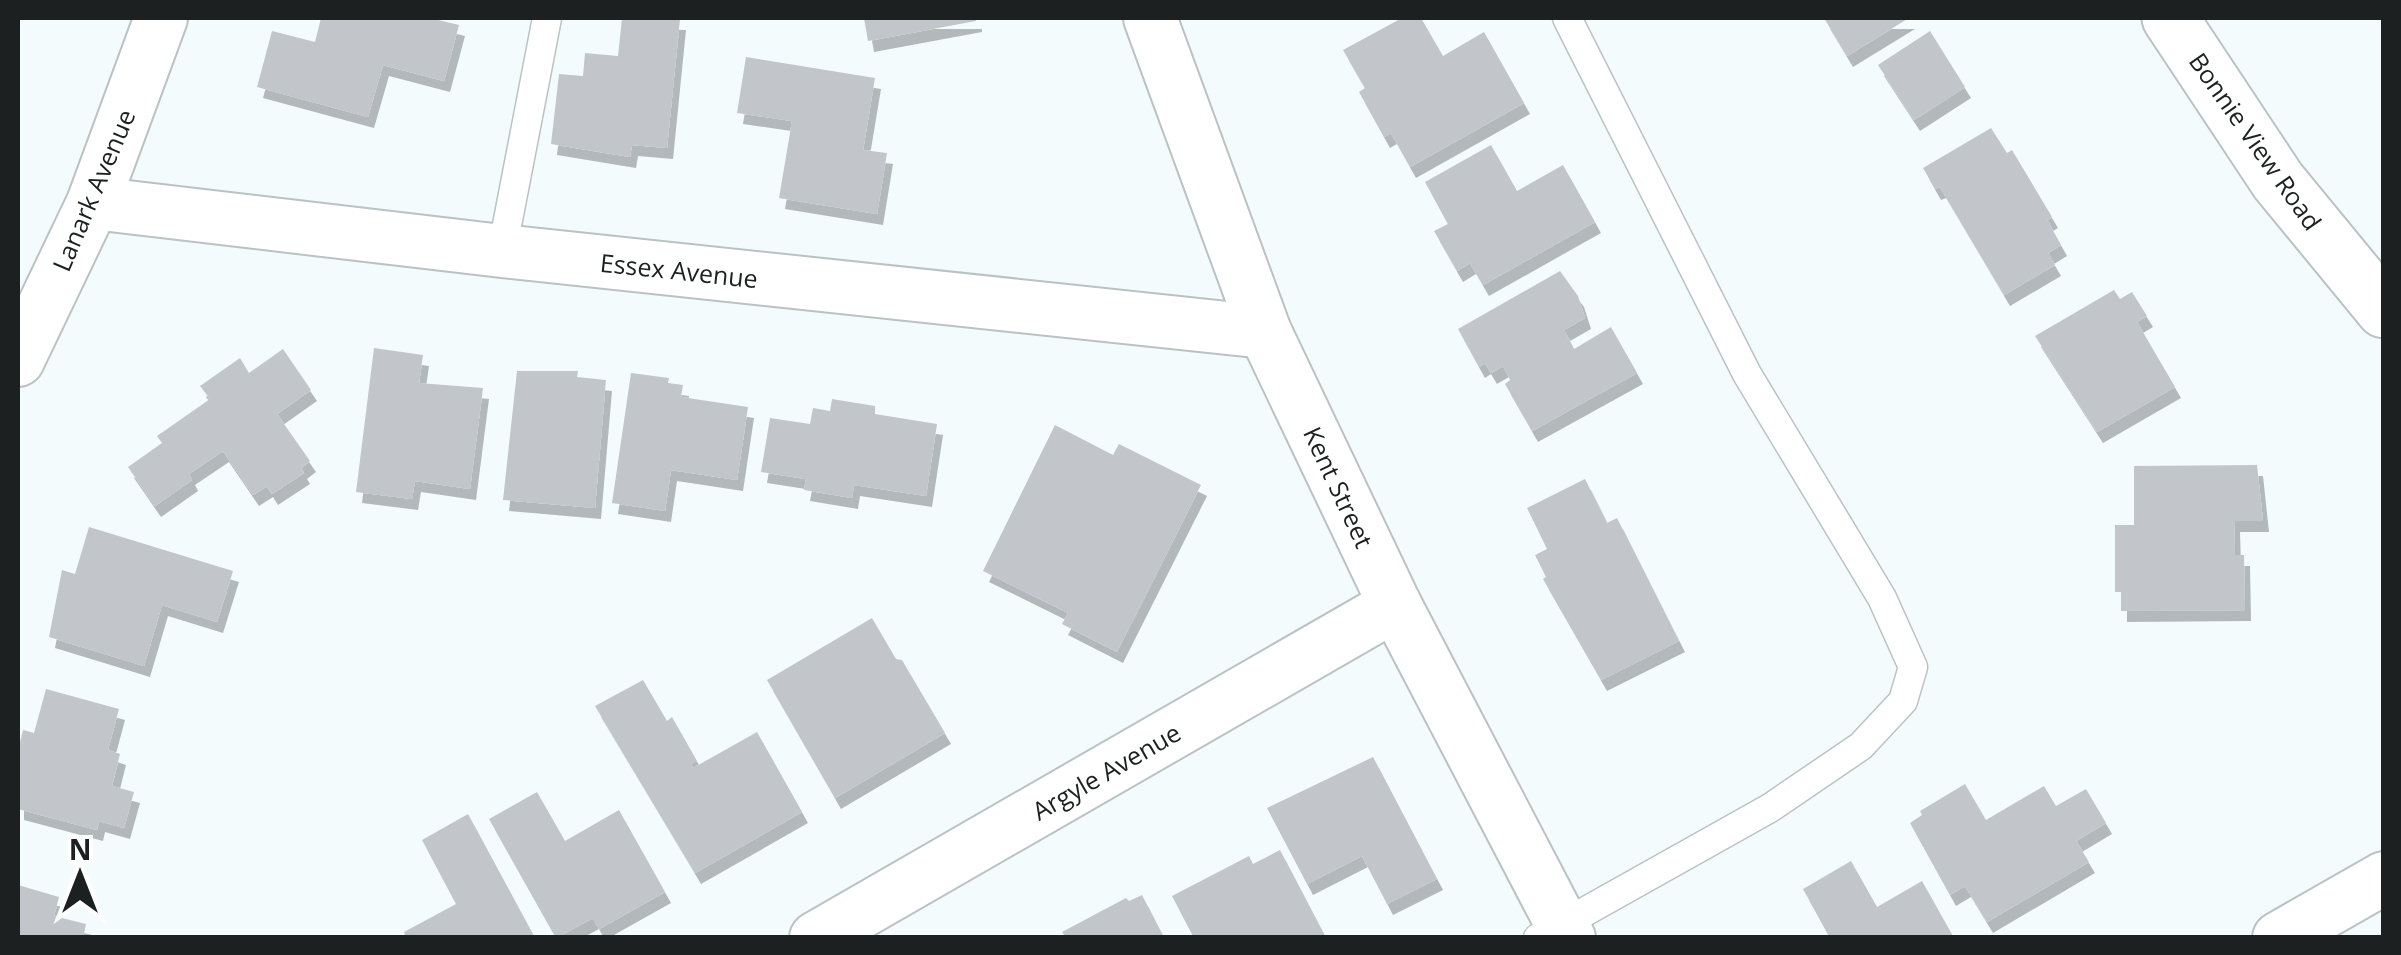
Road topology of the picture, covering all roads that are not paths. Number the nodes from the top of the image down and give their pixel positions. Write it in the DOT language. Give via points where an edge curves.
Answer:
graph roads {
  1 [pos="161,18"];
  2 [pos="547,18"];
  3 [pos="1150,18"];
  4 [pos="1567,18"];
  5 [pos="2170,18"];
  6 [pos="93,202"];
  7 [pos="502,251"];
  8 [pos="2384,310"];
  9 [pos="1265,332"];
  10 [pos="18,360"];
  11 [pos="1395,605"];
  12 [pos="2384,878"];
  13 [pos="1556,933"];
  14 [pos="816,938"];
  15 [pos="2279,938"];
  1 -- 6 [label="street, Lanark Avenue"];
  2 -- 7 [label="lane"];
  3 -- 9 [label="street, Kent Street"];
  4 -- 13 [label="lane" via="1747,374 1882,598 1913,668 1903,701 1861,746 1770,808"];
  5 -- 8 [label="street, Bonnie View Road" via="2278,180"];
  6 -- 7 [label="street, Essex Avenue"];
  6 -- 10 [label="street, Lanark Avenue"];
  7 -- 9 [label="street, Essex Avenue"];
  9 -- 11 [label="street, Kent Street"];
  11 -- 13 [label="street, Kent Street"];
  11 -- 14 [label="street, Argyle Avenue"];
  12 -- 15 [label="street"];
}
